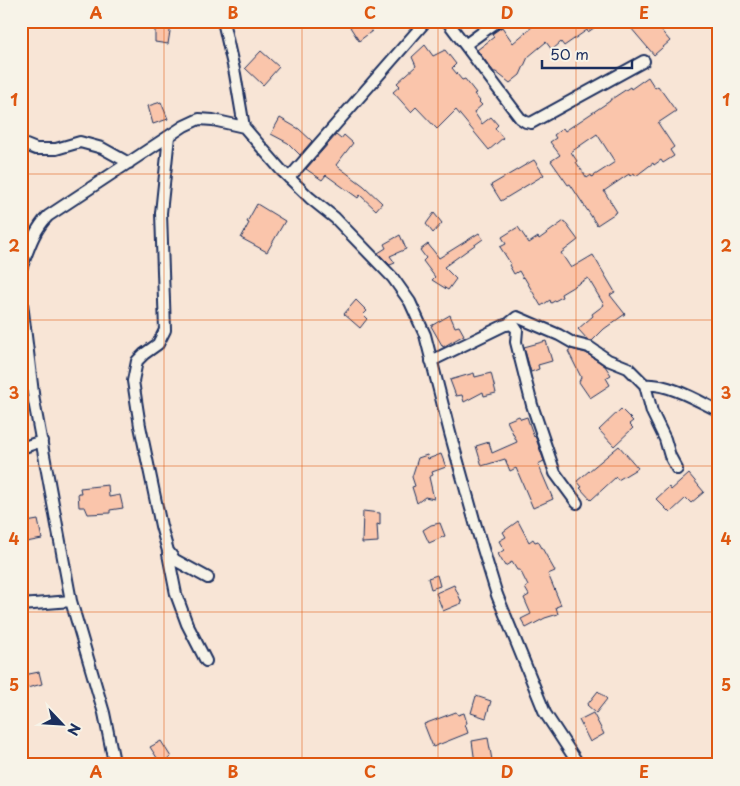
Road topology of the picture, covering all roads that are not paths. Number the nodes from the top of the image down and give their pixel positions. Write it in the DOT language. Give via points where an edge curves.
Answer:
graph roads {
  1 [pos="223,21"];
  2 [pos="426,21"];
  3 [pos="447,21"];
  4 [pos="498,21"];
  5 [pos="465,45"];
  6 [pos="644,61"];
  7 [pos="244,128"];
  8 [pos="169,136"];
  9 [pos="21,142"];
  10 [pos="129,163"];
  11 [pos="289,178"];
  12 [pos="26,242"];
  13 [pos="21,269"];
  14 [pos="21,295"];
  15 [pos="507,325"];
  16 [pos="431,360"];
  17 [pos="646,385"];
  18 [pos="719,411"];
  19 [pos="42,441"];
  20 [pos="21,448"];
  21 [pos="677,469"];
  22 [pos="577,503"];
  23 [pos="168,551"];
  24 [pos="208,578"];
  25 [pos="71,601"];
  26 [pos="21,605"];
  27 [pos="206,662"];
  28 [pos="116,765"];
  29 [pos="579,765"];
  1 -- 7 [label="street"];
  2 -- 11 [label="street"];
  3 -- 5 [label="street"];
  4 -- 5 [label="street"];
  5 -- 6 [label="street" via="520,118 531,123"];
  7 -- 8 [label="street" via="199,120"];
  7 -- 11 [label="street"];
  8 -- 10 [label="street"];
  8 -- 23 [label="street" via="161,213 165,330 158,344 137,361 133,381"];
  9 -- 10 [label="street" via="36,149 56,149 80,142 102,148"];
  10 -- 12 [label="street" via="48,216"];
  11 -- 16 [label="street" via="335,218 393,278 410,302 425,335"];
  12 -- 13 [label="street"];
  14 -- 19 [label="street"];
  15 -- 16 [label="street"];
  15 -- 17 [label="street" via="517,317 572,343 589,347 628,368"];
  15 -- 22 [label="street" via="517,330 516,342 532,405 555,473"];
  16 -- 29 [label="street" via="497,596 545,713"];
  17 -- 18 [label="street" via="669,388"];
  17 -- 21 [label="street" via="652,412"];
  19 -- 20 [label="street"];
  19 -- 25 [label="street"];
  23 -- 24 [label="street" via="174,560"];
  23 -- 27 [label="street" via="176,594 186,624"];
  25 -- 26 [label="street"];
  25 -- 28 [label="street"];
}
